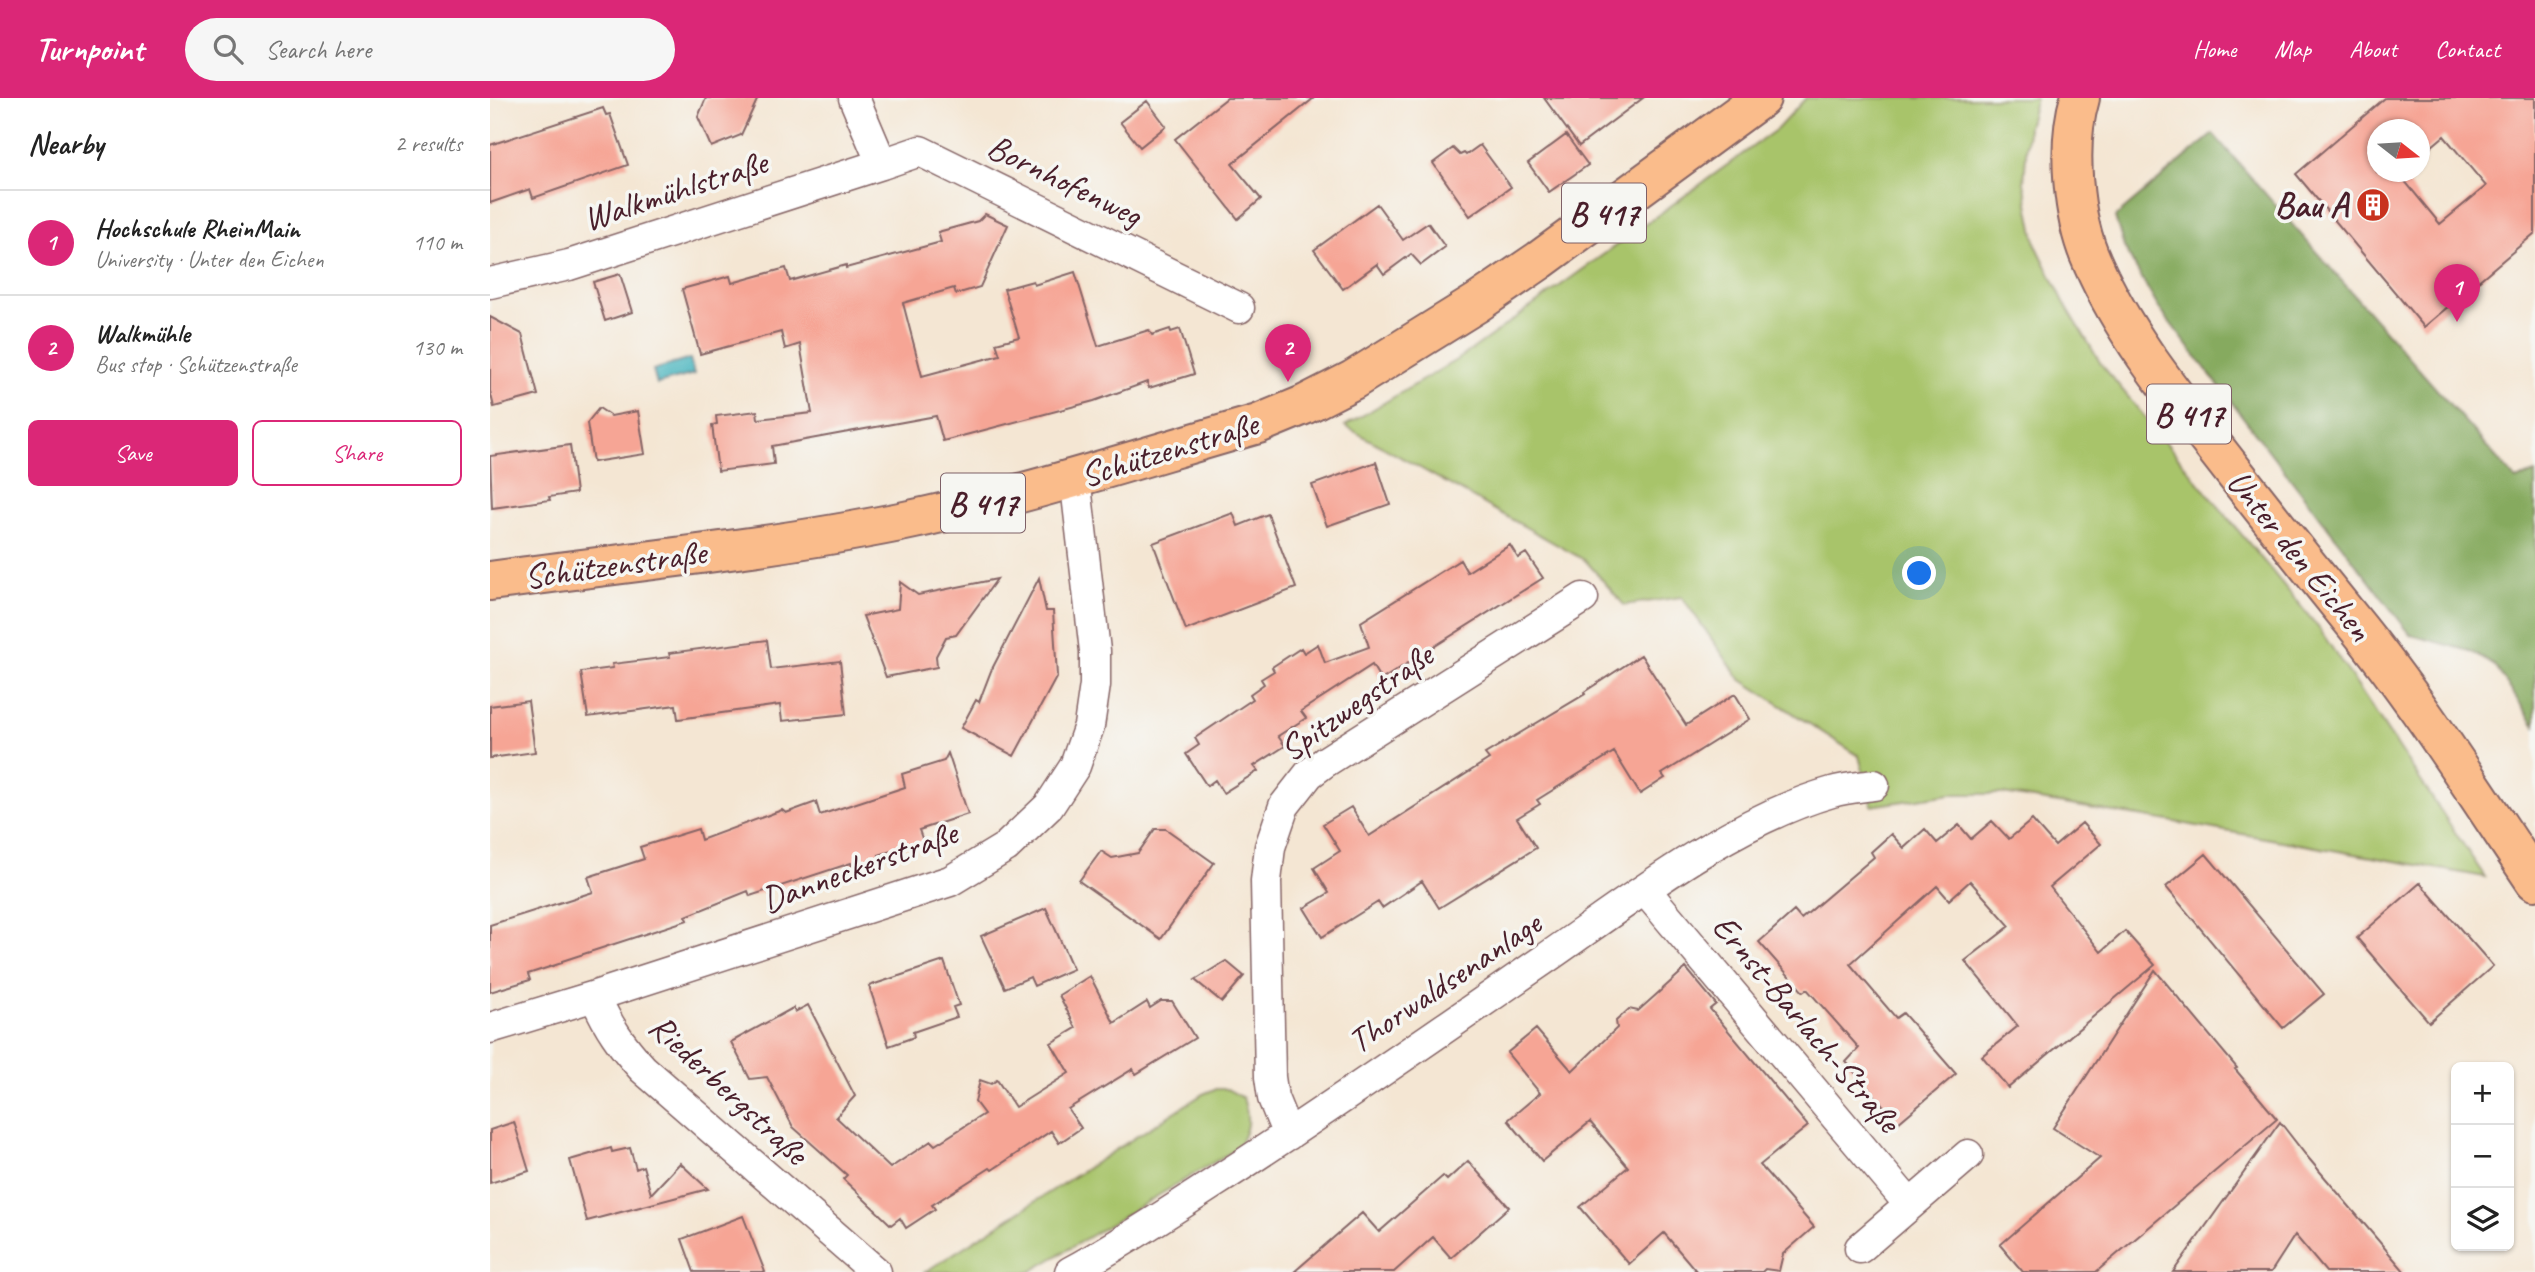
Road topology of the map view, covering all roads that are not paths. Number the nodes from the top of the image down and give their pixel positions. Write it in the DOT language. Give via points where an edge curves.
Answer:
graph roads {
  1 [pos="854,98"];
  2 [pos="1761,98"];
  3 [pos="2080,98"];
  4 [pos="882,164"];
  5 [pos="490,283"];
  6 [pos="1239,308"];
  7 [pos="1075,477"];
  8 [pos="490,581"];
  9 [pos="1583,598"];
  10 [pos="1874,785"];
  11 [pos="2535,881"];
  12 [pos="1645,890"];
  13 [pos="595,996"];
  14 [pos="490,1028"];
  15 [pos="1289,1135"];
  16 [pos="1968,1155"];
  17 [pos="1910,1205"];
  18 [pos="1860,1248"];
  19 [pos="876,1272"];
  20 [pos="1070,1272"];
  1 -- 4 [label="street"];
  2 -- 7 [label="main road, Schützenstraße / B 417" via="1541,260 1353,380 1258,424"];
  3 -- 11 [label="main road, Unter den Eichen / B 417" via="2073,149 2075,187 2091,261 2106,291 2191,418 2404,687"];
  4 -- 5 [label="street, Walkmühlstraße" via="569,265"];
  4 -- 6 [label="street, Bornhofenweg" via="920,151"];
  7 -- 8 [label="main road, Schützenstraße / B 417" via="972,506 827,536"];
  7 -- 13 [label="street, Danneckerstraße" via="1095,685 1089,726 1075,766 1049,806 1006,847 950,881"];
  9 -- 15 [label="street, Spitzwegstraße" via="1325,762 1309,774 1284,806 1270,847 1266,881 1268,1042 1273,1098"];
  10 -- 12 [label="street, Thorwaldsenanlage" via="1835,791 1769,815"];
  12 -- 15 [label="street, Thorwaldsenanlage"];
  12 -- 17 [label="street, Ernst-Barlach-Straße"];
  13 -- 14 [label="street"];
  13 -- 19 [label="street, Riederbergstraße" via="621,1045 643,1069"];
  15 -- 20 [label="street, Thorwaldsenanlage"];
  16 -- 17 [label="street"];
  17 -- 18 [label="street"];
}
